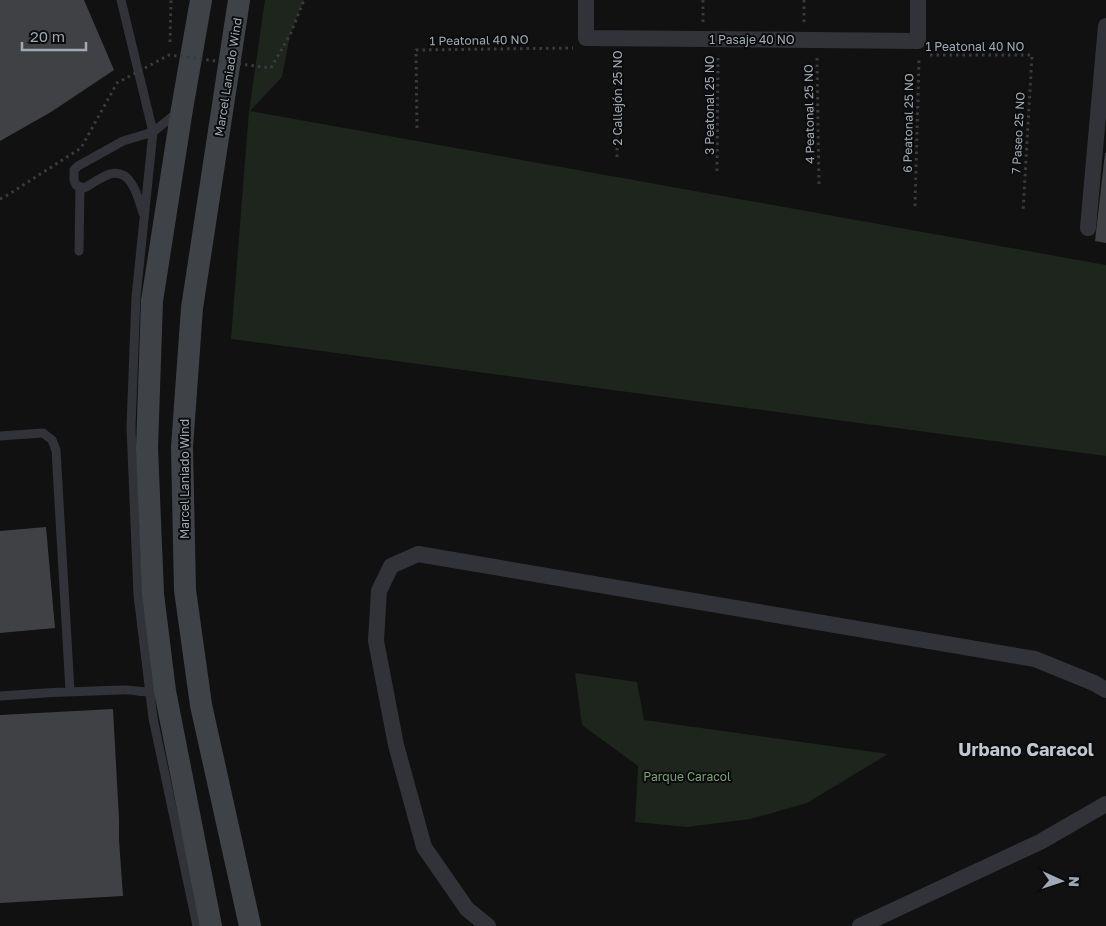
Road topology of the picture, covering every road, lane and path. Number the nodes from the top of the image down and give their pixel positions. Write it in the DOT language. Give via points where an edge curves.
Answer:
graph roads {
  1 [pos="120,0"];
  2 [pos="171,0"];
  3 [pos="201,0"];
  4 [pos="239,0"];
  5 [pos="304,0"];
  6 [pos="586,0"];
  7 [pos="918,0"];
  8 [pos="1106,26"];
  9 [pos="586,38"];
  10 [pos="617,39"];
  11 [pos="718,39"];
  12 [pos="817,40"];
  13 [pos="170,46"];
  14 [pos="919,48"];
  15 [pos="1032,55"];
  16 [pos="182,109"];
  17 [pos="417,128"];
  18 [pos="153,132"];
  19 [pos="617,157"];
  20 [pos="717,171"];
  21 [pos="80,187"];
  22 [pos="819,187"];
  23 [pos="0,199"];
  24 [pos="915,206"];
  25 [pos="1023,212"];
  26 [pos="144,218"];
  27 [pos="1088,228"];
  28 [pos="79,251"];
  29 [pos="0,436"];
  30 [pos="1106,690"];
  31 [pos="70,691"];
  32 [pos="157,691"];
  33 [pos="0,696"];
  34 [pos="1106,804"];
  35 [pos="196,926"];
  36 [pos="211,926"];
  37 [pos="250,926"];
  38 [pos="488,926"];
  39 [pos="860,926"];
  1 -- 18 [label="lane"];
  2 -- 13 [label="path"];
  3 -- 16 [label="main road"];
  4 -- 37 [label="main road, Marcel Laniado Wind" via="192,308 182,447 185,590 199,695"];
  5 -- 23 [label="path, bridge" via="290,35 271,68 169,55 117,83 81,148"];
  6 -- 9 [label="street"];
  7 -- 14 [label="street"];
  8 -- 27 [label="street"];
  9 -- 10 [label="street, 1 Pasaje 40 NO"];
  9 -- 17 [label="path, 1 Peatonal 40 NO" via="574,48 416,50"];
  10 -- 11 [label="street, 1 Pasaje 40 NO"];
  10 -- 19 [label="path, 2 Callejón 25 NO"];
  11 -- 12 [label="street, 1 Pasaje 40 NO"];
  11 -- 20 [label="path, 3 Peatonal 25 NO"];
  12 -- 14 [label="street, 1 Pasaje 40 NO"];
  12 -- 22 [label="path, 4 Peatonal 25 NO"];
  14 -- 15 [label="path, 1 Peatonal 40 NO"];
  14 -- 24 [label="path, 6 Peatonal 25 NO"];
  15 -- 25 [label="path, 7 Paseo 25 NO"];
  16 -- 18 [label="lane"];
  16 -- 32 [label="main road" via="152,301 147,448"];
  18 -- 21 [label="lane" via="123,141 78,166 74,170 74,180"];
  18 -- 26 [label="lane"];
  21 -- 26 [label="lane" via="84,188 110,174 126,177 136,192"];
  21 -- 28 [label="lane"];
  26 -- 32 [label="lane" via="136,297 131,427 138,595"];
  29 -- 31 [label="lane" via="43,433 52,440 56,450"];
  30 -- 38 [label="street" via="1035,659 418,554 391,566 379,591 376,641 396,745 424,847 467,909"];
  31 -- 32 [label="lane"];
  31 -- 33 [label="lane"];
  32 -- 35 [label="lane" via="153,718"];
  32 -- 36 [label="main road"];
  34 -- 39 [label="street" via="1040,842"];
}
